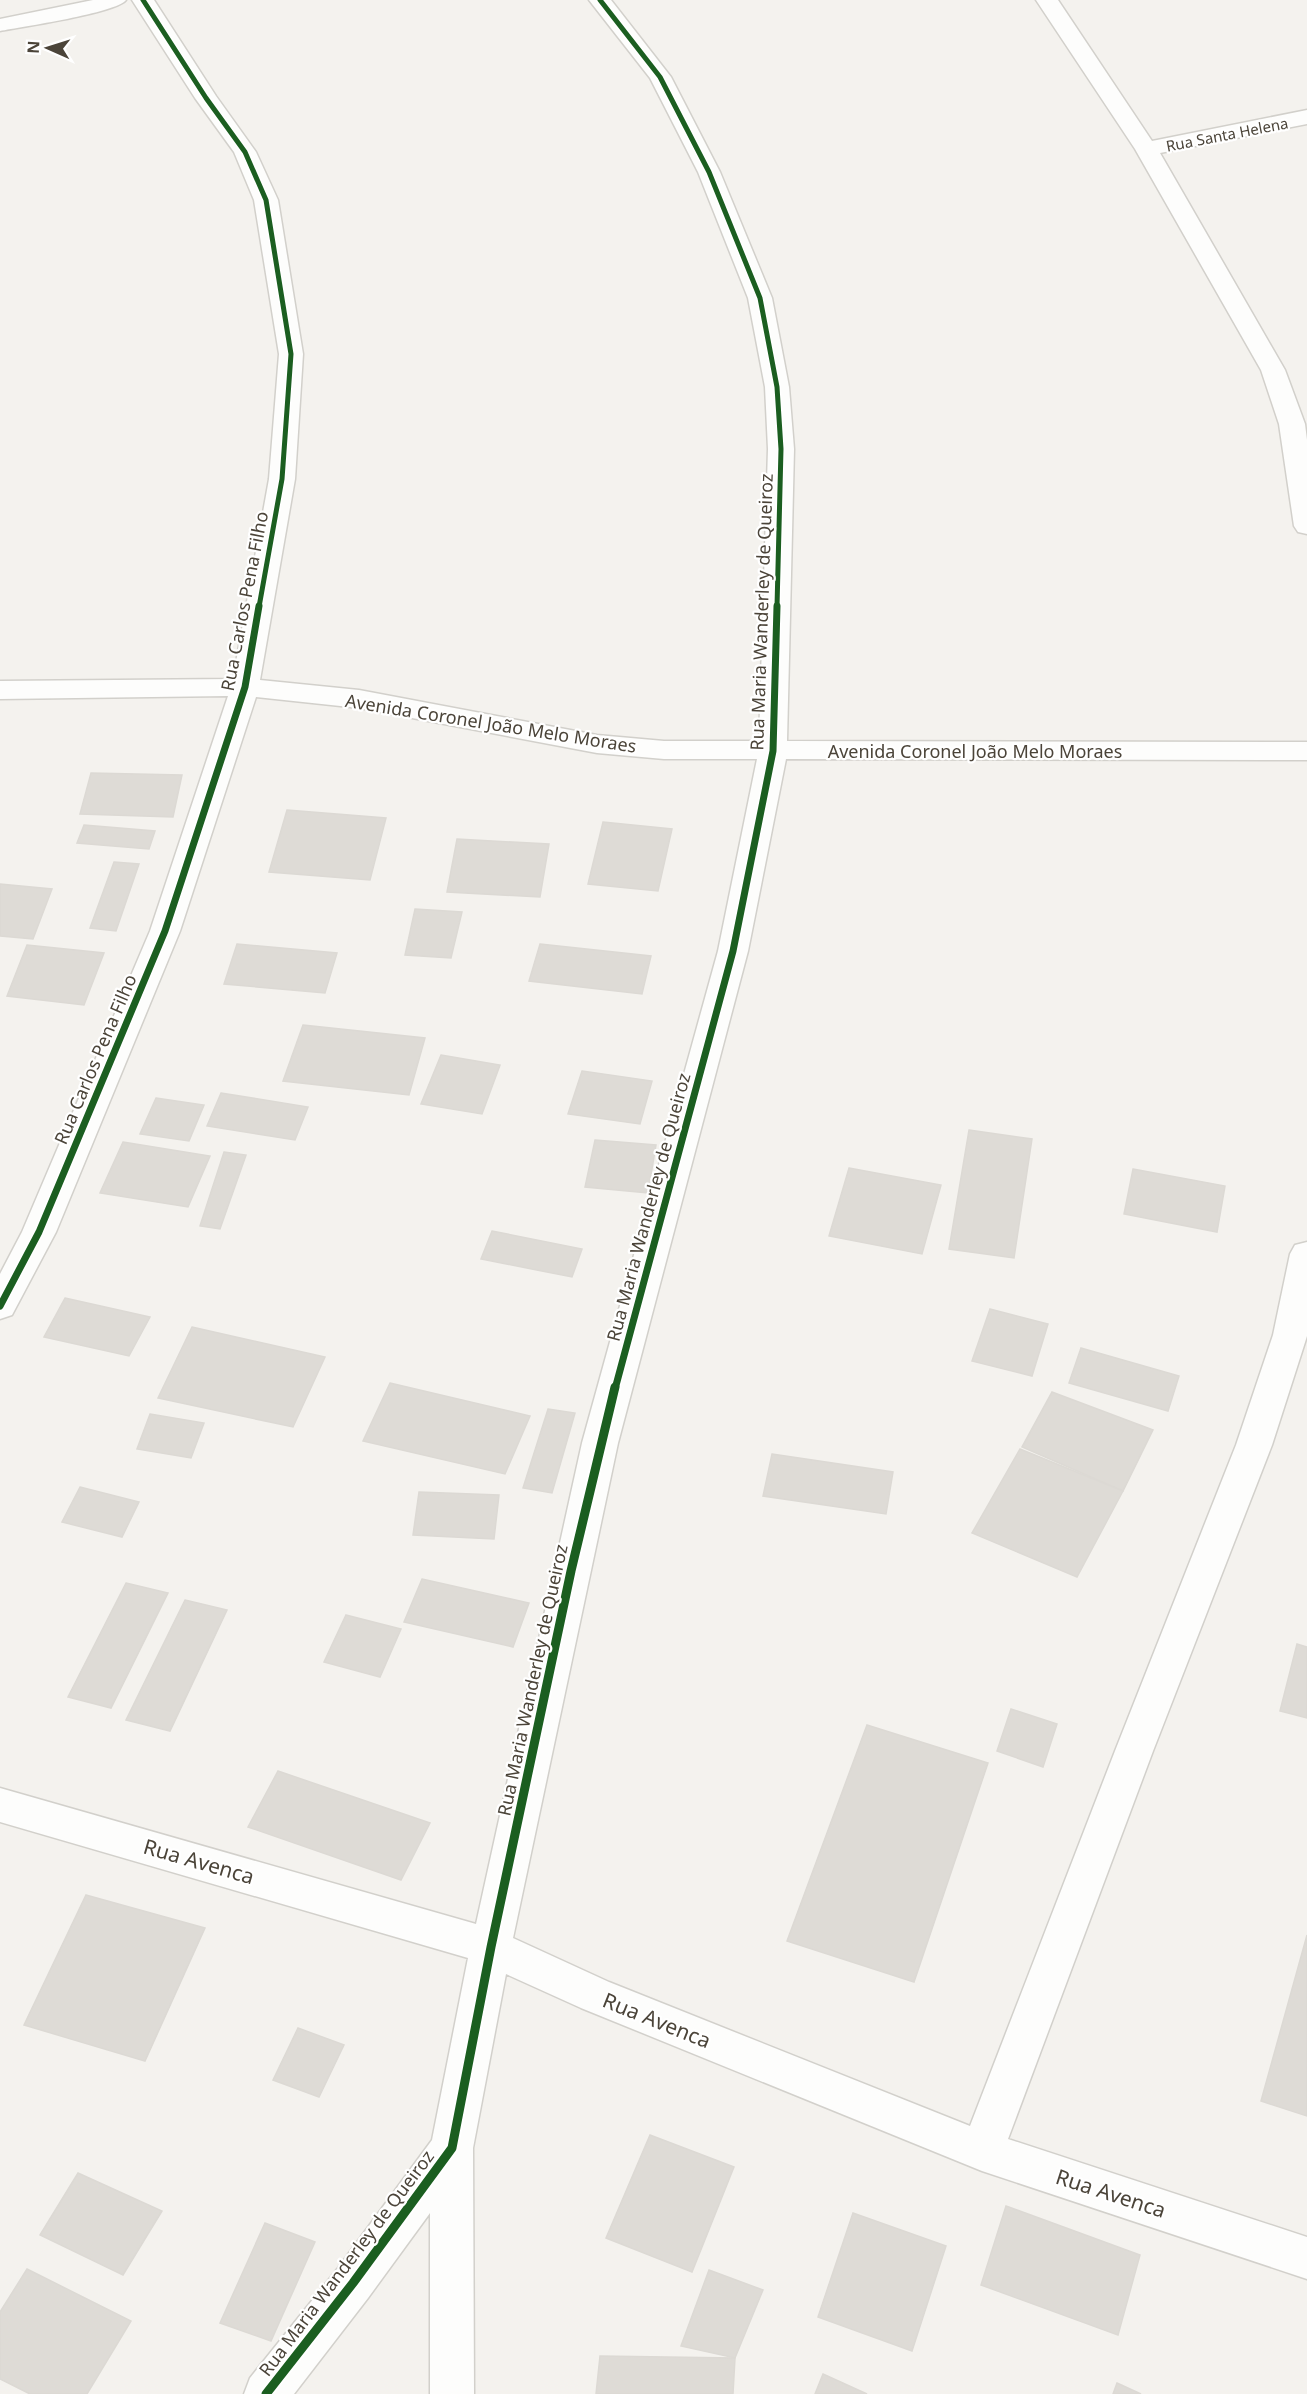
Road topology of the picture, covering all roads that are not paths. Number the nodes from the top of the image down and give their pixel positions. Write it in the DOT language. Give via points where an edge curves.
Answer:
graph roads {
  1 [pos="114,0"];
  2 [pos="143,0"];
  3 [pos="600,0"];
  4 [pos="1047,0"];
  5 [pos="0,25"];
  6 [pos="1307,117"];
  7 [pos="1275,126"];
  8 [pos="1307,133"];
  9 [pos="1146,149"];
  10 [pos="1307,526"];
  11 [pos="245,687"];
  12 [pos="0,690"];
  13 [pos="773,751"];
  14 [pos="1307,751"];
  15 [pos="1307,1254"];
  16 [pos="0,1306"];
  17 [pos="0,1805"];
  18 [pos="491,1947"];
  19 [pos="452,2148"];
  20 [pos="982,2151"];
  21 [pos="1307,2258"];
  22 [pos="266,2394"];
  23 [pos="452,2394"];
  1 -- 5 [label="street"];
  2 -- 11 [label="street, Rua Carlos Pena Filho" via="246,152 266,200 291,354 282,479"];
  3 -- 13 [label="street, Rua Maria Wanderley de Queiroz" via="660,77 710,172 760,298 777,387 781,449"];
  4 -- 9 [label="street"];
  6 -- 7 [label="street, Rua Santa Helena"];
  7 -- 8 [label="street"];
  7 -- 9 [label="street, Rua Santa Helena"];
  9 -- 10 [label="street" via="1274,370 1292,424"];
  11 -- 12 [label="street, Avenida Coronel João Melo Moraes"];
  11 -- 13 [label="street, Avenida Coronel João Melo Moraes" via="358,699 597,744 664,750"];
  11 -- 16 [label="street, Rua Carlos Pena Filho" via="165,931 39,1232"];
  13 -- 14 [label="street, Avenida Coronel João Melo Moraes"];
  13 -- 18 [label="street, Rua Maria Wanderley de Queiroz" via="733,951 600,1443"];
  15 -- 20 [label="street" via="1290,1335 1254,1445"];
  17 -- 18 [label="street, Rua Avenca"];
  18 -- 19 [label="street, Rua Maria Wanderley de Queiroz"];
  18 -- 20 [label="street, Rua Avenca" via="595,1995"];
  19 -- 22 [label="street, Rua Maria Wanderley de Queiroz"];
  19 -- 23 [label="street"];
  20 -- 21 [label="street, Rua Avenca"];
}
